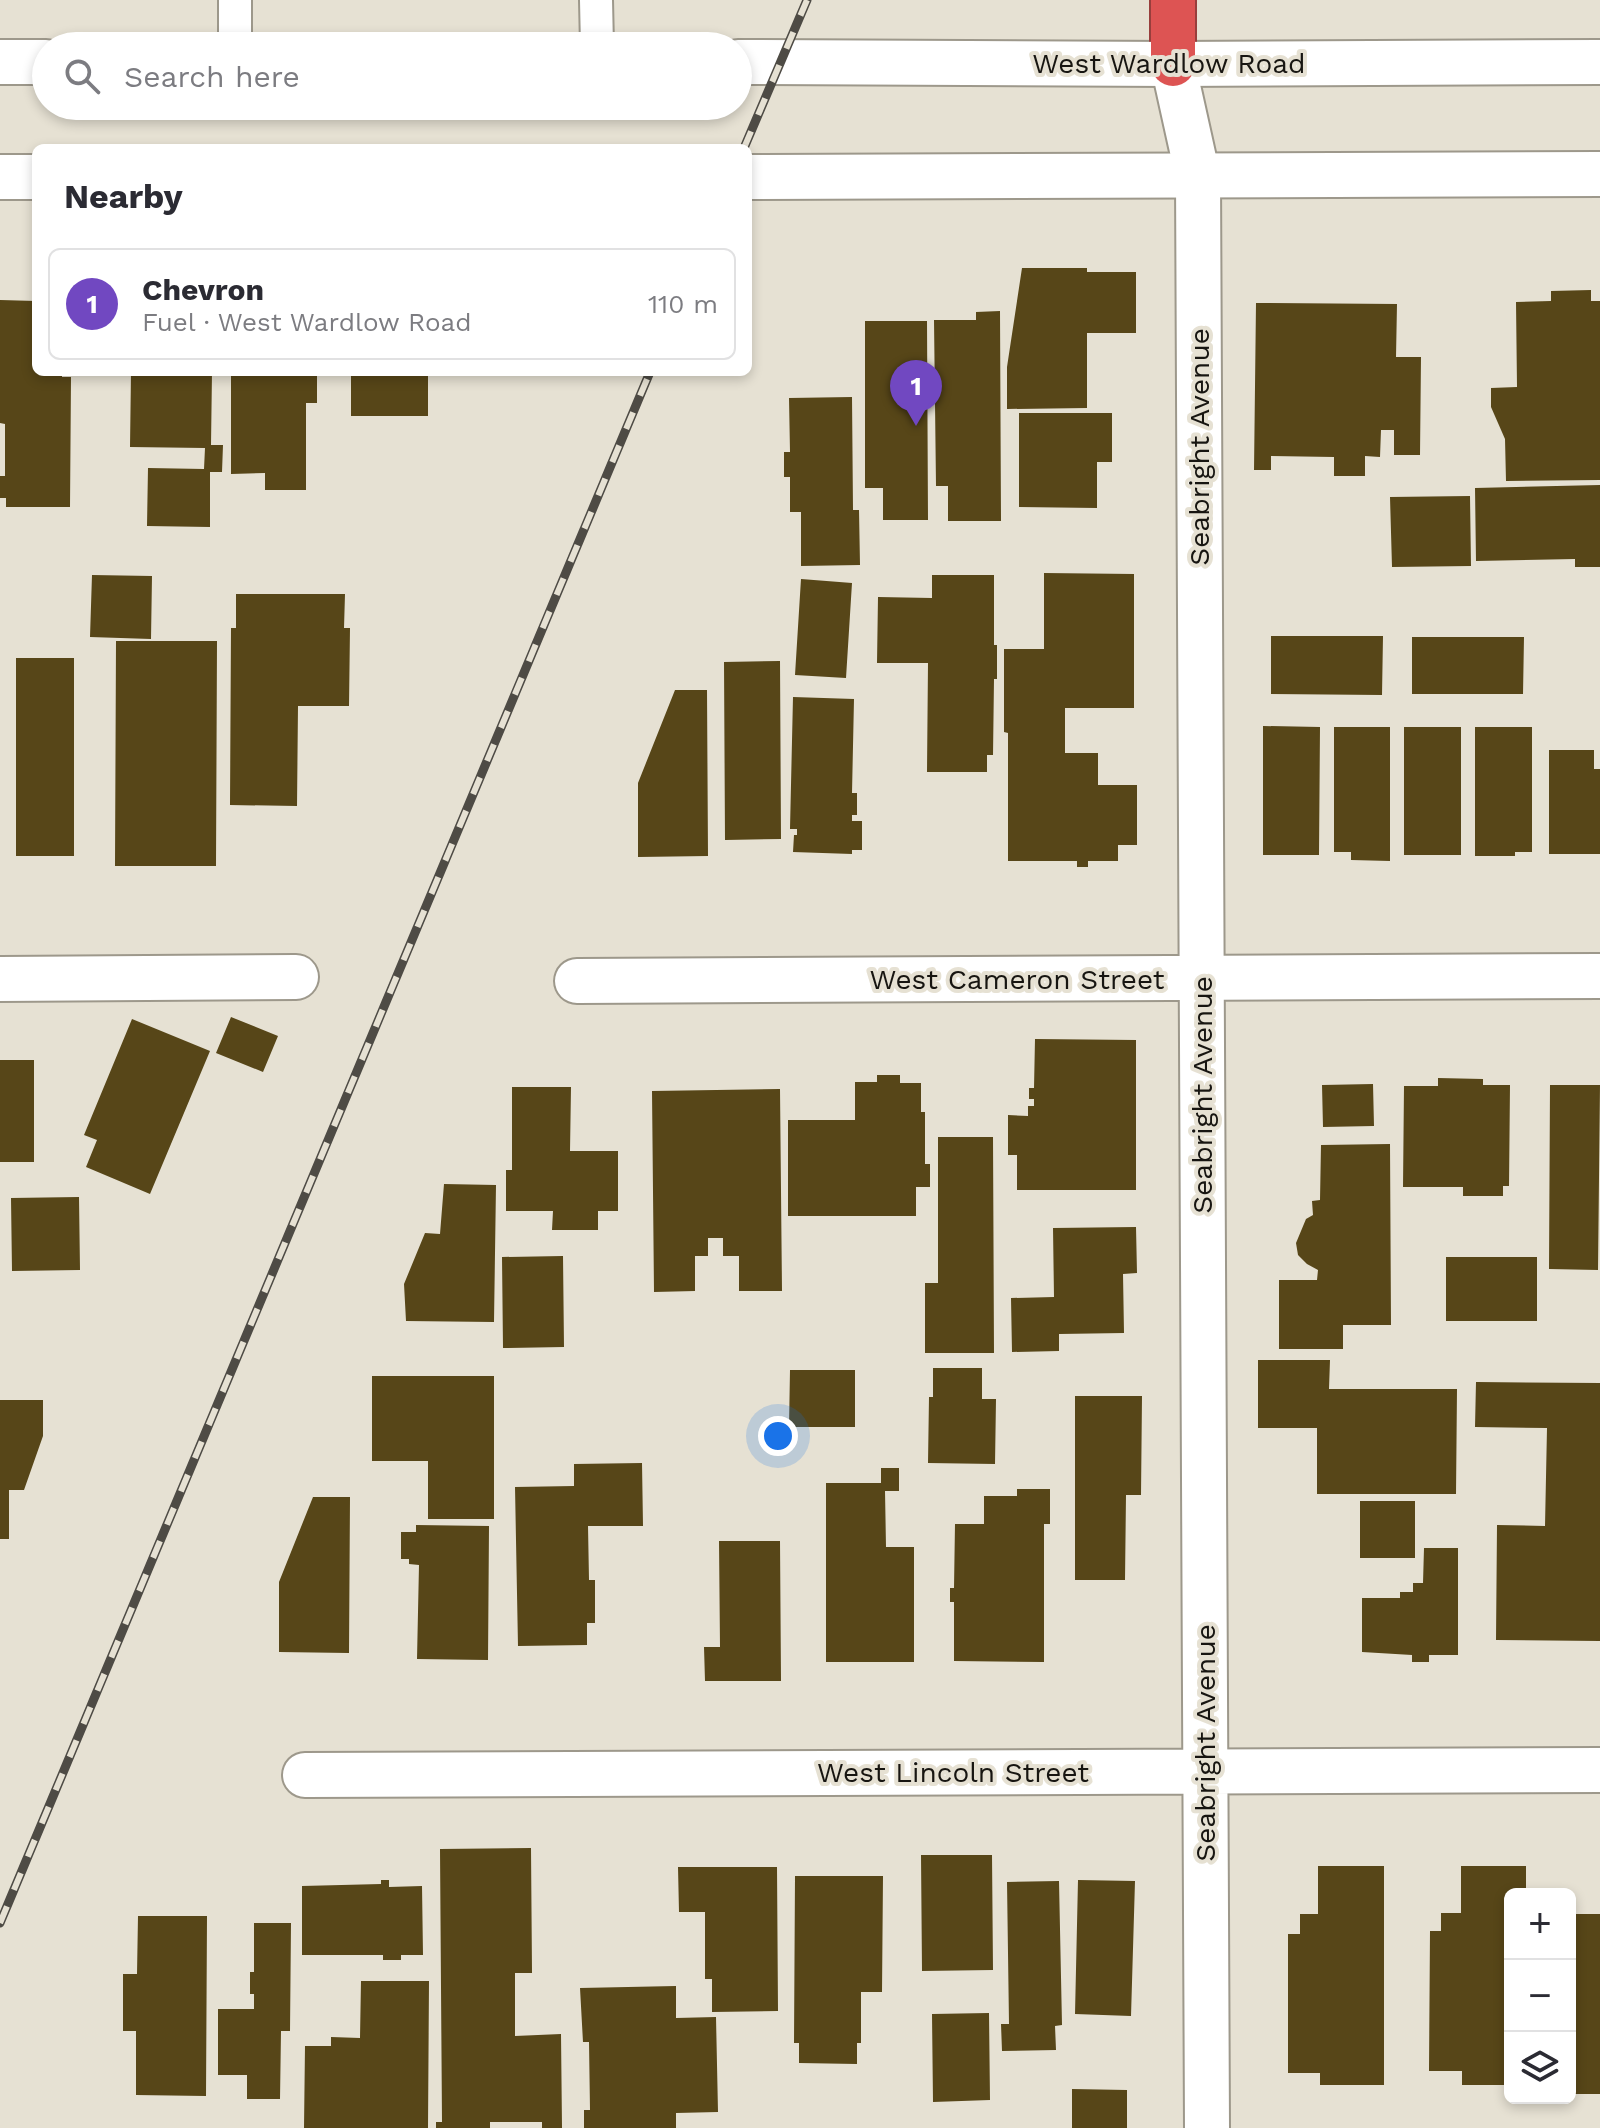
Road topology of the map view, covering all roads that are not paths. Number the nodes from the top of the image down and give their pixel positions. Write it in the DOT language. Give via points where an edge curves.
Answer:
graph roads {
  1 [pos="235,0"];
  2 [pos="596,0"];
  3 [pos="1173,0"];
  4 [pos="235,32"];
  5 [pos="597,32"];
  6 [pos="0,62"];
  7 [pos="32,62"];
  8 [pos="752,62"];
  9 [pos="1600,62"];
  10 [pos="1173,64"];
  11 [pos="1600,174"];
  12 [pos="0,177"];
  13 [pos="32,177"];
  14 [pos="752,177"];
  15 [pos="1198,177"];
  16 [pos="1600,976"];
  17 [pos="296,977"];
  18 [pos="1202,977"];
  19 [pos="0,979"];
  20 [pos="577,981"];
  21 [pos="1600,1770"];
  22 [pos="1205,1772"];
  23 [pos="305,1775"];
  24 [pos="1207,2128"];
  1 -- 4 [label="lane"];
  2 -- 5 [label="lane"];
  3 -- 10 [label="highway"];
  6 -- 7 [label="street"];
  8 -- 10 [label="street, West Wardlow Road"];
  9 -- 10 [label="street, West Wardlow Road"];
  10 -- 15 [label="street, Seabright Avenue"];
  11 -- 15 [label="street"];
  12 -- 13 [label="street"];
  14 -- 15 [label="street"];
  15 -- 18 [label="street, Seabright Avenue"];
  16 -- 18 [label="street, West Cameron Street"];
  17 -- 19 [label="street"];
  18 -- 20 [label="street, West Cameron Street"];
  18 -- 22 [label="street, Seabright Avenue"];
  21 -- 22 [label="street, West Lincoln Street"];
  22 -- 23 [label="street, West Lincoln Street"];
  22 -- 24 [label="street, Seabright Avenue"];
}
